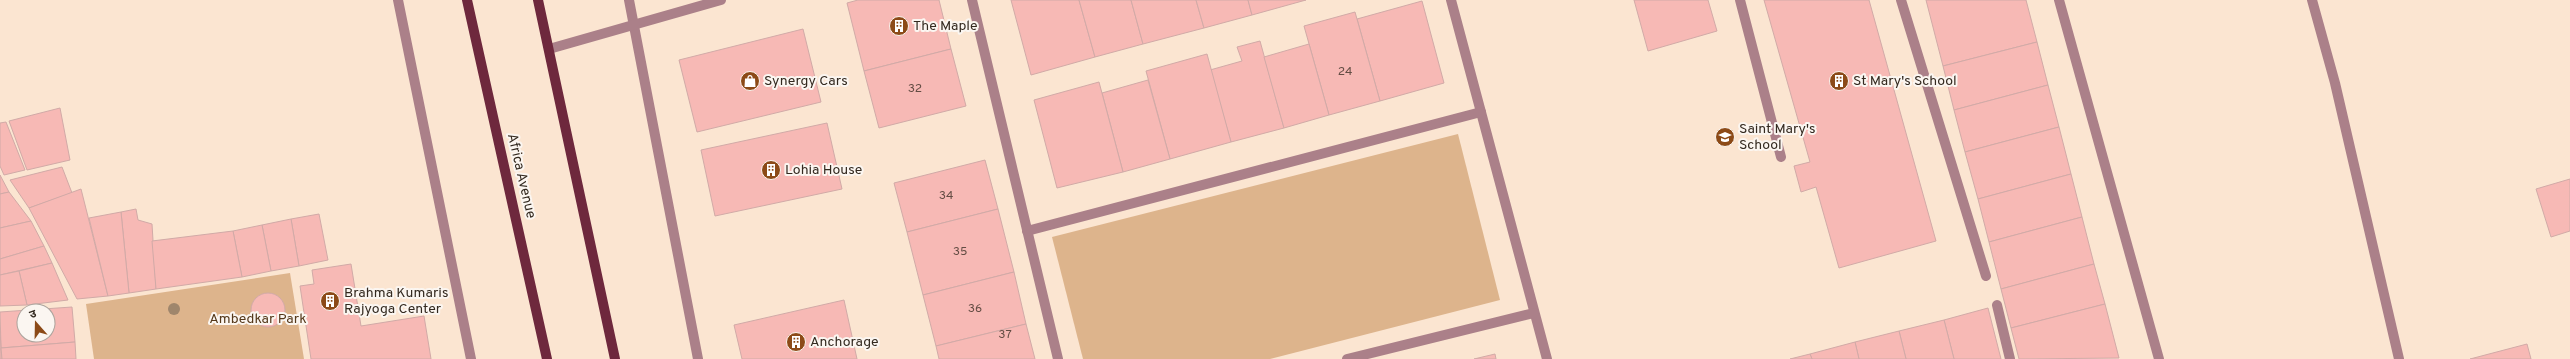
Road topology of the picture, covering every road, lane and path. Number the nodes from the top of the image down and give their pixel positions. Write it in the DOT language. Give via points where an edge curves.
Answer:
graph roads {
  1 [pos="398,0"];
  2 [pos="467,0"];
  3 [pos="538,0"];
  4 [pos="628,0"];
  5 [pos="721,0"];
  6 [pos="972,0"];
  7 [pos="1451,0"];
  8 [pos="1740,0"];
  9 [pos="1901,0"];
  10 [pos="2059,0"];
  11 [pos="2312,0"];
  12 [pos="634,23"];
  13 [pos="549,49"];
  14 [pos="1481,112"];
  15 [pos="1781,157"];
  16 [pos="1027,231"];
  17 [pos="1986,276"];
  18 [pos="1997,305"];
  19 [pos="1534,312"];
  20 [pos="471,359"];
  21 [pos="547,359"];
  22 [pos="615,359"];
  23 [pos="698,359"];
  24 [pos="1058,359"];
  25 [pos="1347,359"];
  26 [pos="1547,359"];
  27 [pos="2010,359"];
  28 [pos="2159,359"];
  29 [pos="2399,359"];
  1 -- 20 [label="street"];
  2 -- 21 [label="main road, Africa Avenue"];
  3 -- 13 [label="main road"];
  4 -- 12 [label="street"];
  5 -- 12 [label="street"];
  6 -- 16 [label="street"];
  7 -- 14 [label="street"];
  8 -- 15 [label="street"];
  9 -- 17 [label="street"];
  10 -- 28 [label="street"];
  11 -- 29 [label="street" via="2336,83"];
  12 -- 13 [label="street"];
  12 -- 23 [label="street"];
  13 -- 22 [label="main road"];
  14 -- 16 [label="street"];
  14 -- 19 [label="street"];
  16 -- 24 [label="street"];
  18 -- 27 [label="street"];
  19 -- 25 [label="street"];
  19 -- 26 [label="street"];
}
